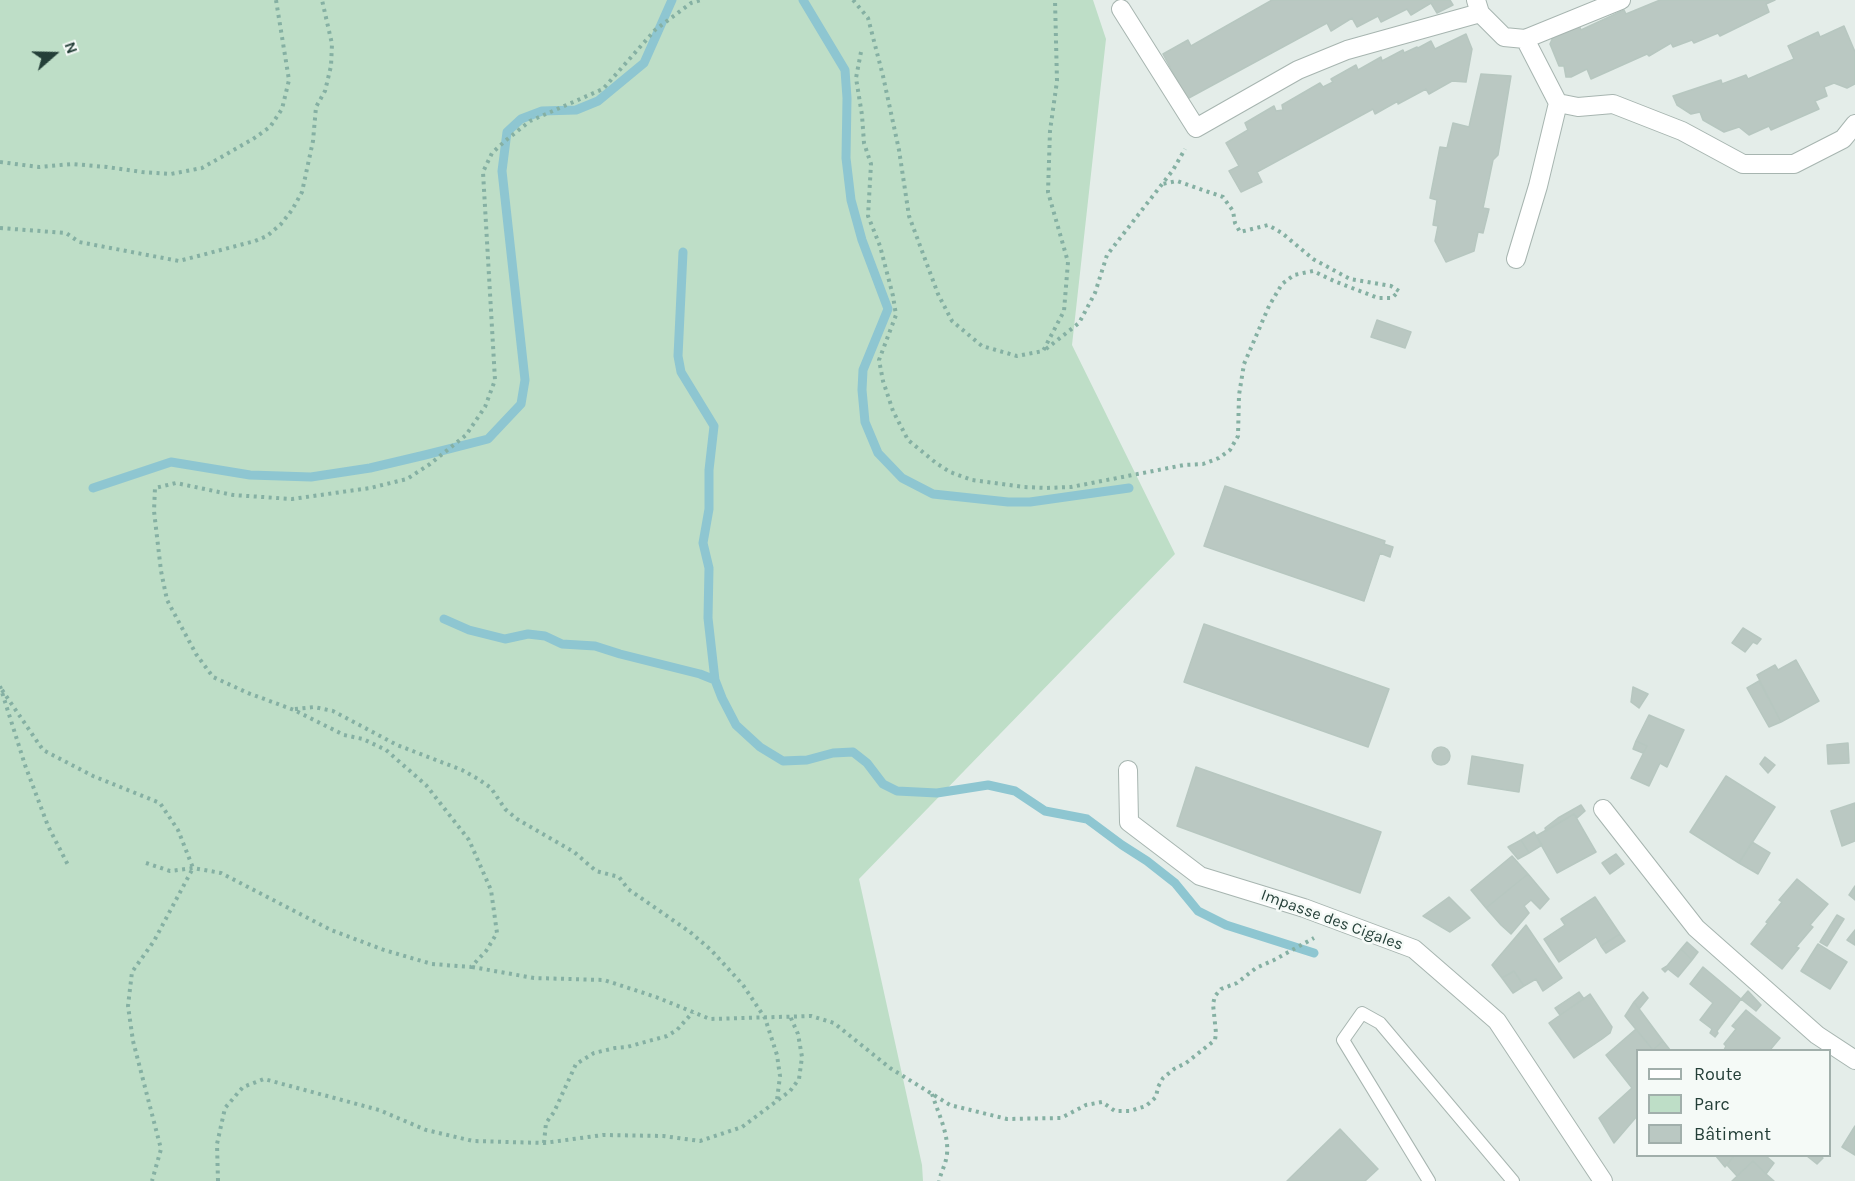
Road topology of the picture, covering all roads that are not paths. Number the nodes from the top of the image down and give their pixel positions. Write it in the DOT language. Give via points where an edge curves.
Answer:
graph roads {
  1 [pos="1621,0"];
  2 [pos="1478,6"];
  3 [pos="1121,9"];
  4 [pos="1525,39"];
  5 [pos="1558,103"];
  6 [pos="1855,124"];
  7 [pos="1516,259"];
  8 [pos="1128,770"];
  9 [pos="1603,809"];
  10 [pos="1855,1060"];
  11 [pos="1430,1181"];
  12 [pos="1513,1181"];
  13 [pos="1603,1181"];
  1 -- 4 [label="street"];
  2 -- 3 [label="street" via="1298,70 1196,128"];
  2 -- 4 [label="street" via="1504,37"];
  4 -- 5 [label="street"];
  5 -- 6 [label="street" via="1578,107 1613,104 1682,131 1743,164 1794,164 1843,140"];
  5 -- 7 [label="street"];
  8 -- 13 [label="street, Impasse des Cigales" via="1129,822 1200,876 1304,908 1413,949 1497,1021"];
  9 -- 10 [label="street" via="1696,928 1817,1035"];
  11 -- 12 [label="lane" via="1343,1040 1362,1013 1380,1023"];
}
